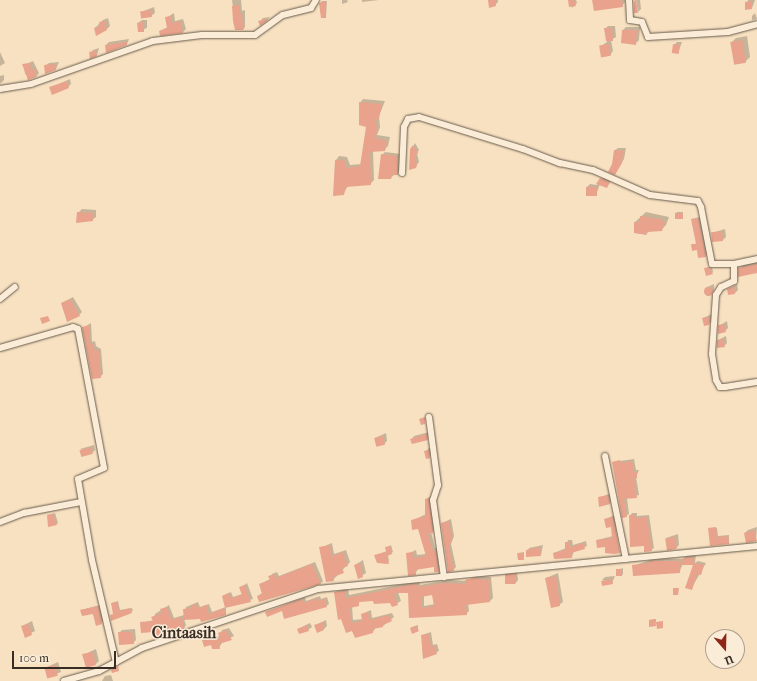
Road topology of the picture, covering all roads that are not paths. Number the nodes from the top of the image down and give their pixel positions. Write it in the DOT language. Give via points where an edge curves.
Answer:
graph roads {
  1 [pos="316,0"];
  2 [pos="629,0"];
  3 [pos="757,24"];
  4 [pos="0,89"];
  5 [pos="402,173"];
  6 [pos="757,259"];
  7 [pos="734,264"];
  8 [pos="15,287"];
  9 [pos="0,299"];
  10 [pos="0,348"];
  11 [pos="757,382"];
  12 [pos="428,417"];
  13 [pos="605,456"];
  14 [pos="81,502"];
  15 [pos="0,522"];
  16 [pos="757,546"];
  17 [pos="626,559"];
  18 [pos="444,577"];
  19 [pos="116,662"];
  20 [pos="64,681"];
  1 -- 4 [label="street" via="311,8 282,15 255,35 202,35 153,42 31,84"];
  2 -- 3 [label="street" via="630,20 642,22 648,37 728,32"];
  5 -- 7 [label="street" via="404,127 408,119 419,117 523,149 560,164 593,170 650,194 698,201 712,264"];
  6 -- 7 [label="street"];
  7 -- 11 [label="street" via="734,281 721,286 716,295 712,354 716,380 720,387"];
  8 -- 9 [label="street"];
  10 -- 14 [label="street" via="73,328 78,329 104,467 102,470 79,477"];
  12 -- 18 [label="street" via="438,485 433,500"];
  13 -- 17 [label="street"];
  14 -- 15 [label="street" via="24,513"];
  14 -- 19 [label="street" via="102,609"];
  16 -- 17 [label="street"];
  17 -- 18 [label="street"];
  18 -- 19 [label="street" via="318,589 142,648"];
  19 -- 20 [label="street" via="99,671"];
}
